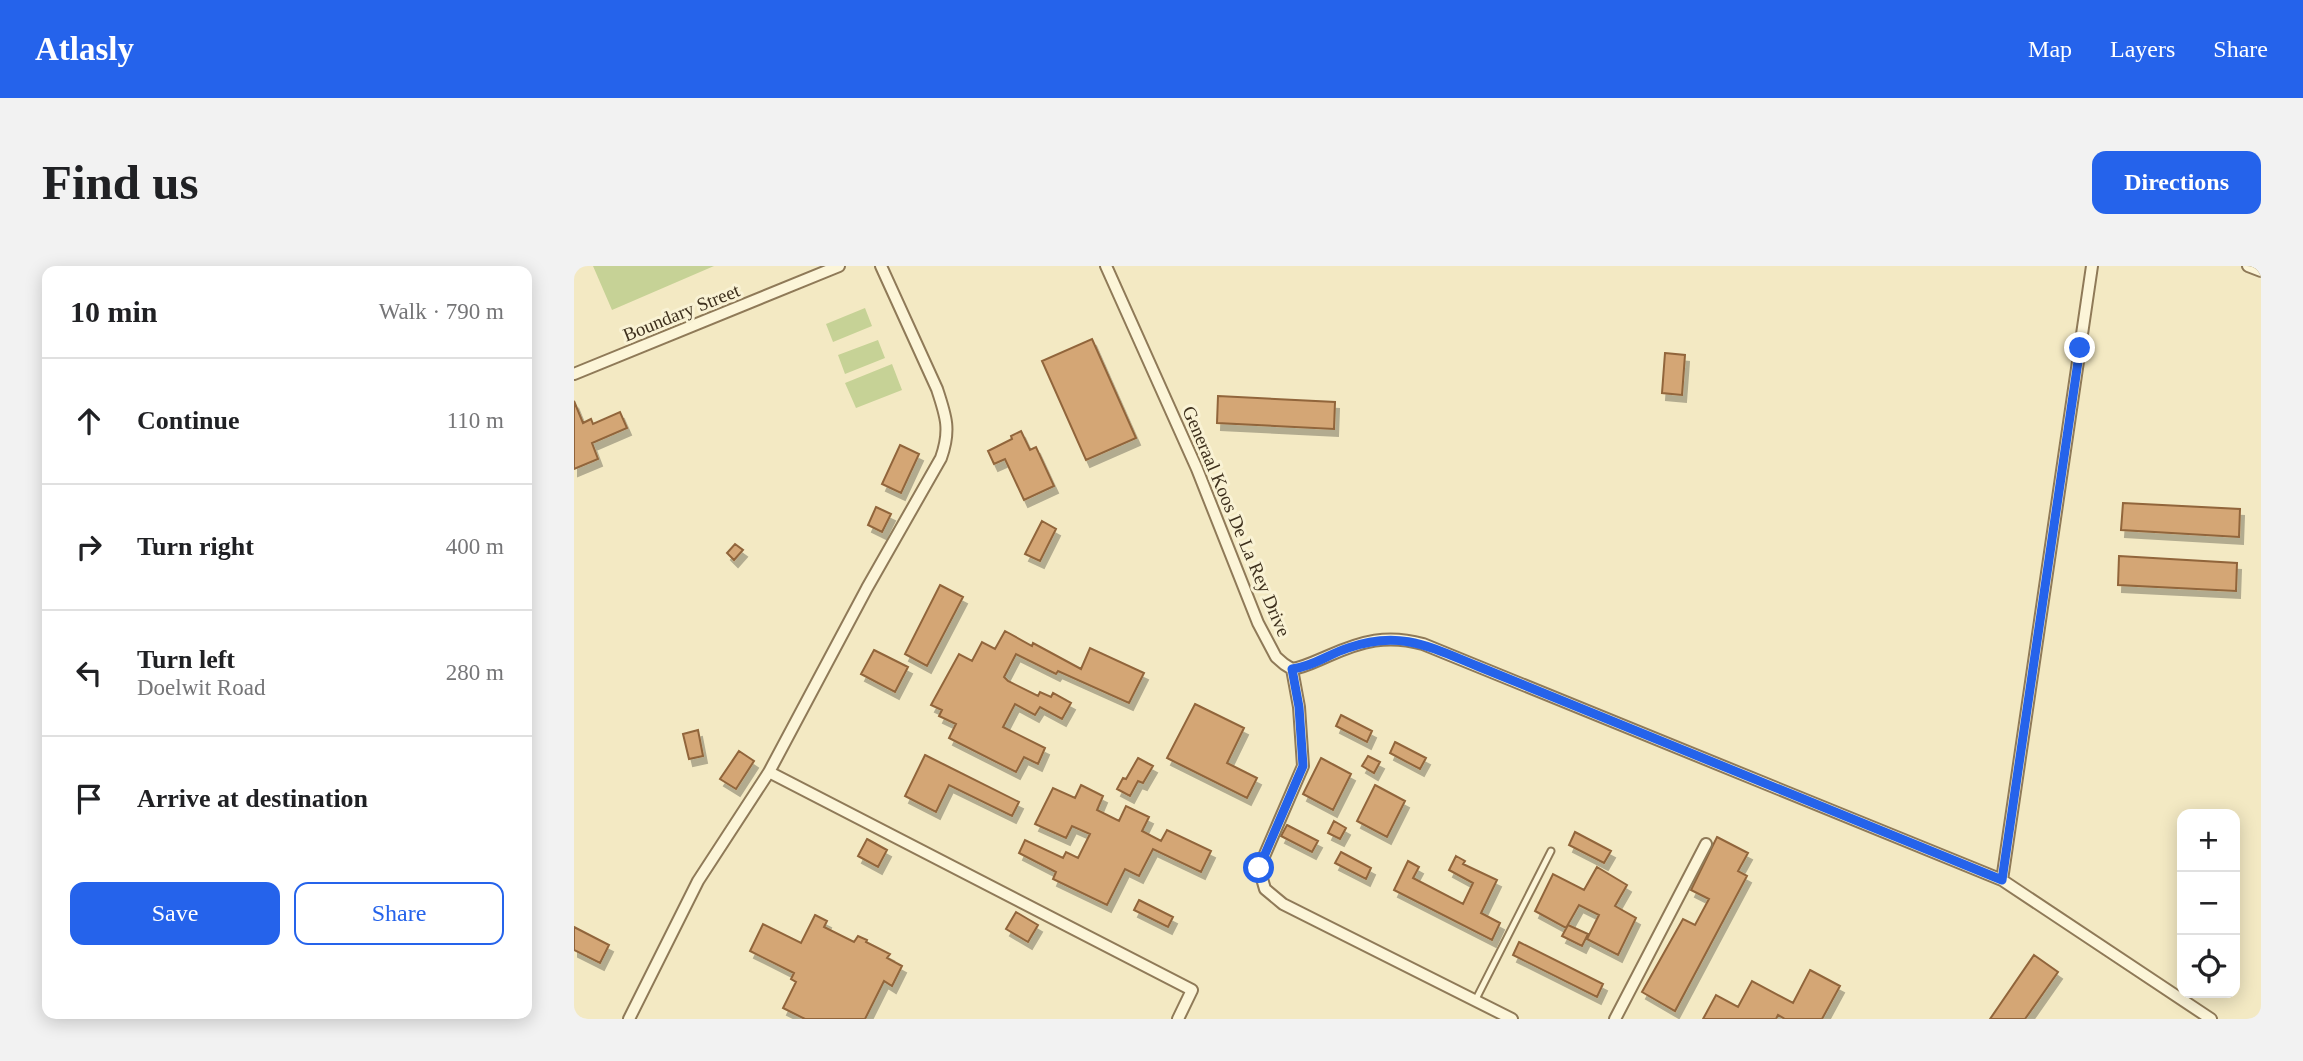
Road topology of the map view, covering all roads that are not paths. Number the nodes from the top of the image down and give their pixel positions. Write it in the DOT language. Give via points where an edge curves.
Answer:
graph roads {
  1 [pos="839,266"];
  2 [pos="881,266"];
  3 [pos="1106,266"];
  4 [pos="2092,266"];
  5 [pos="2248,266"];
  6 [pos="2261,271"];
  7 [pos="574,374"];
  8 [pos="1292,669"];
  9 [pos="769,772"];
  10 [pos="1706,844"];
  11 [pos="1551,851"];
  12 [pos="2002,880"];
  13 [pos="1475,1001"];
  14 [pos="629,1019"];
  15 [pos="1178,1019"];
  16 [pos="1511,1019"];
  17 [pos="1615,1019"];
  18 [pos="2211,1019"];
  1 -- 7 [label="street, Boundary Street"];
  2 -- 9 [label="street" via="937,389 947,440"];
  3 -- 8 [label="street, Generaal Koos De La Rey Drive" via="1197,469 1258,623 1276,657"];
  4 -- 12 [label="street"];
  5 -- 6 [label="street"];
  8 -- 12 [label="street" via="1379,639 1403,639"];
  8 -- 13 [label="street" via="1303,766 1259,868 1265,889 1283,904"];
  9 -- 14 [label="street" via="698,881"];
  9 -- 15 [label="street" via="1192,990"];
  10 -- 17 [label="street"];
  11 -- 13 [label="lane"];
  12 -- 18 [label="street"];
  13 -- 16 [label="street"];
}
